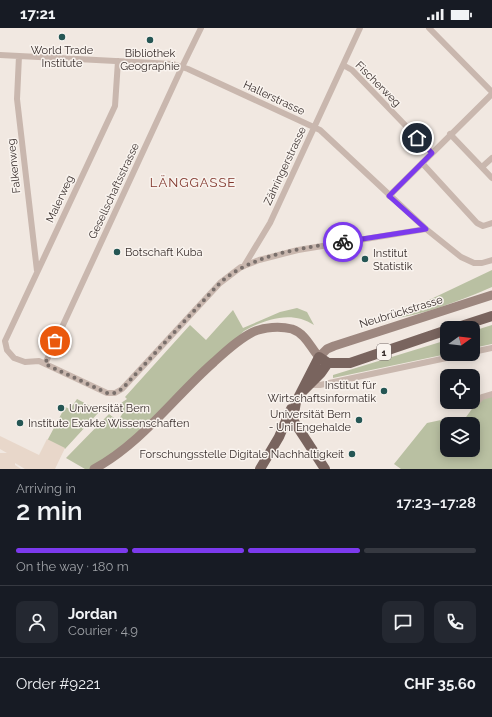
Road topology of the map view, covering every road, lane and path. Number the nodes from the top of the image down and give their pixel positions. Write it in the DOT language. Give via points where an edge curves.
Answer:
graph roads {
  1 [pos="201,28"];
  2 [pos="360,28"];
  3 [pos="428,28"];
  4 [pos="0,55"];
  5 [pos="19,56"];
  6 [pos="118,62"];
  7 [pos="343,65"];
  8 [pos="182,67"];
  9 [pos="492,93"];
  10 [pos="314,127"];
  11 [pos="450,134"];
  12 [pos="432,153"];
  13 [pos="492,158"];
  14 [pos="422,163"];
  15 [pos="482,167"];
  16 [pos="492,178"];
  17 [pos="389,196"];
  18 [pos="492,223"];
  19 [pos="426,229"];
  20 [pos="492,260"];
  21 [pos="244,266"];
  22 [pos="37,272"];
  23 [pos="492,295"];
  24 [pos="492,316"];
  25 [pos="477,321"];
  26 [pos="440,332"];
  27 [pos="492,348"];
  28 [pos="480,351"];
  29 [pos="440,359"];
  30 [pos="323,360"];
  31 [pos="45,364"];
  32 [pos="309,382"];
  33 [pos="492,394"];
  34 [pos="298,398"];
  35 [pos="480,399"];
  36 [pos="298,430"];
  37 [pos="279,437"];
  38 [pos="94,469"];
  39 [pos="260,469"];
  40 [pos="324,469"];
  1 -- 8 [label="street, Gesellschaftsstrasse"];
  2 -- 7 [label="street, Zähringerstrasse"];
  3 -- 9 [label="street"];
  4 -- 5 [label="street, Hallerstrasse"];
  5 -- 6 [label="street, Hallerstrasse"];
  5 -- 22 [label="street, Falkenweg" via="17,99"];
  6 -- 8 [label="street, Hallerstrasse" via="173,64"];
  6 -- 22 [label="street, Malerweg" via="115,106"];
  7 -- 10 [label="street, Zähringerstrasse"];
  7 -- 12 [label="street, Fischerweg" via="352,70"];
  8 -- 10 [label="street, Hallerstrasse"];
  8 -- 31 [label="street, Gesellschaftsstrasse"];
  9 -- 11 [label="street"];
  10 -- 17 [label="street, Hallerstrasse"];
  10 -- 21 [label="street, Zähringerstrasse" via="270,223"];
  11 -- 12 [label="street"];
  11 -- 15 [label="street"];
  12 -- 14 [label="street"];
  13 -- 15 [label="street"];
  14 -- 17 [label="street"];
  14 -- 18 [label="street" via="477,223 483,226"];
  15 -- 16 [label="street"];
  17 -- 19 [label="street, Hallerstrasse"];
  19 -- 20 [label="street, Hallerstrasse" via="467,261 478,263"];
  19 -- 21 [label="street" via="298,250"];
  21 -- 31 [label="street" via="220,283 118,392 107,393"];
  22 -- 31 [label="street, Malerweg" via="5,341 7,350 14,358 26,362 36,360"];
  23 -- 30 [label="main road, Neubrückstrasse" via="334,346 327,349"];
  24 -- 25 [label="main road"];
  26 -- 30 [label="main road, 1" via="350,363"];
  27 -- 28 [label="street"];
  29 -- 32 [label="street" via="322,384 314,385"];
  30 -- 32 [label="main road"];
  30 -- 38 [label="main road" via="302,335 291,329 278,328 254,332 206,369 122,452"];
  32 -- 34 [label="main road"];
  33 -- 35 [label="street"];
  34 -- 36 [label="main road" via="293,420"];
  34 -- 37 [label="main road"];
  36 -- 37 [label="main road"];
  36 -- 40 [label="main road"];
  37 -- 39 [label="main road"];
}
